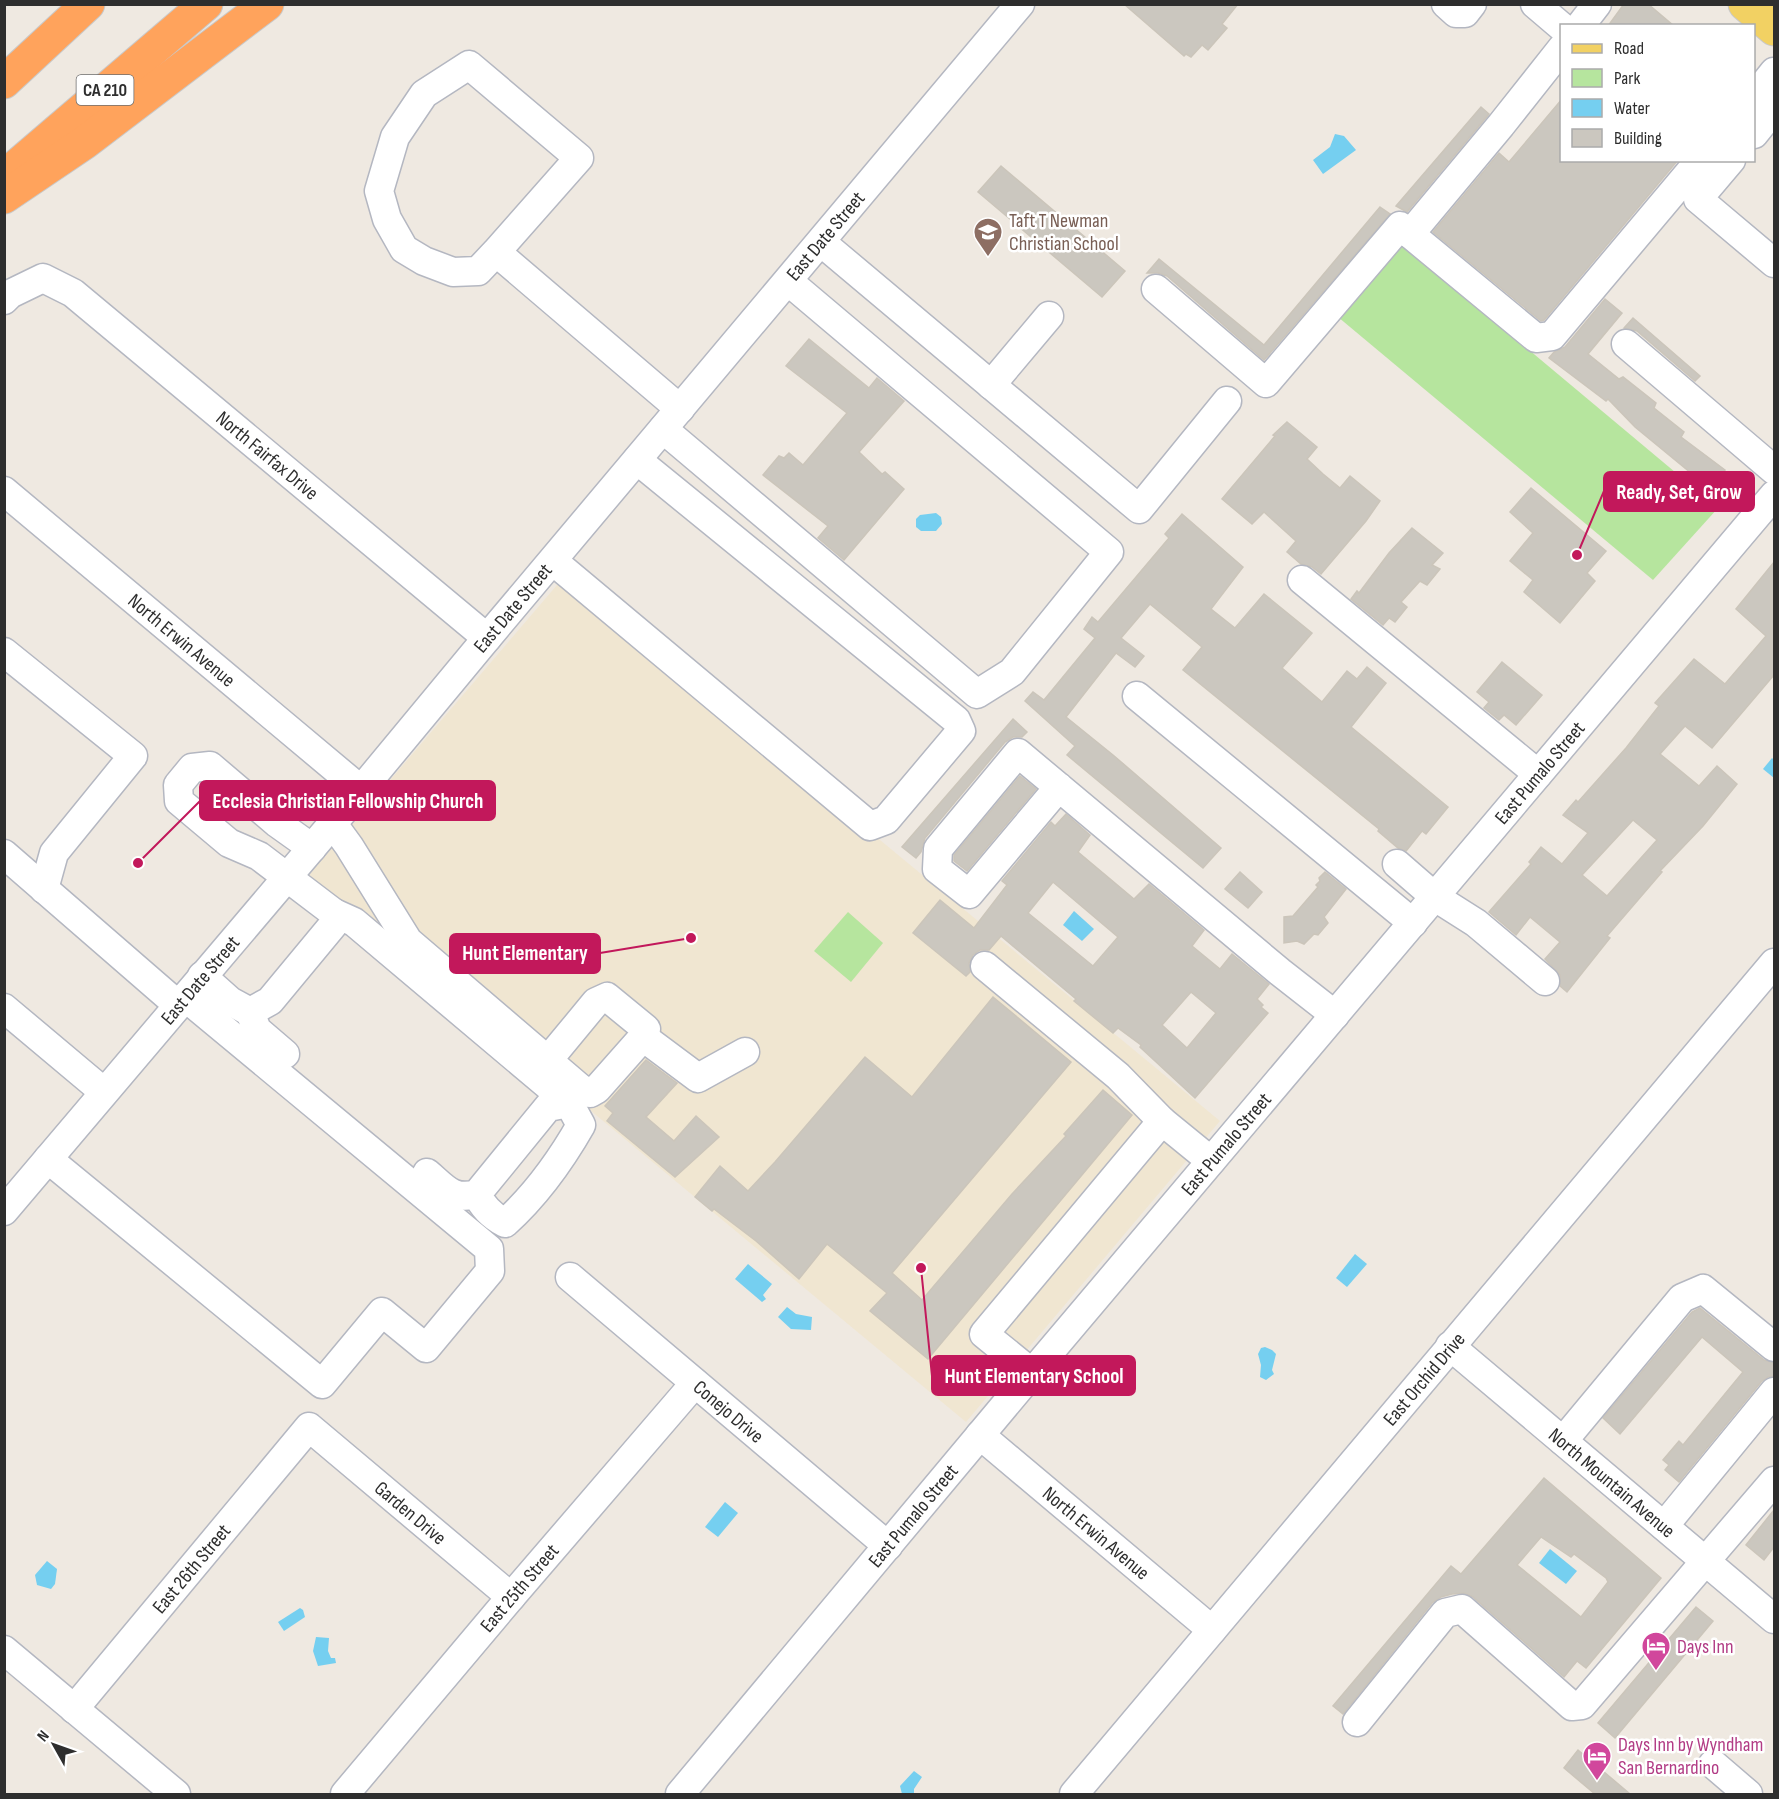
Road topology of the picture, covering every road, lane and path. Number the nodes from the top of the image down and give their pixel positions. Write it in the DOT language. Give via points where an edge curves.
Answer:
graph roads {
  1 [pos="69,4"];
  2 [pos="88,4"];
  3 [pos="206,4"];
  4 [pos="267,4"];
  5 [pos="1020,4"];
  6 [pos="1446,4"];
  7 [pos="1472,4"];
  8 [pos="1535,4"];
  9 [pos="1597,4"];
  10 [pos="1745,4"];
  11 [pos="1582,24"];
  12 [pos="1560,25"];
  13 [pos="1774,29"];
  14 [pos="1560,51"];
  15 [pos="4,72"];
  16 [pos="1774,72"];
  17 [pos="4,82"];
  18 [pos="1764,119"];
  19 [pos="1698,162"];
  20 [pos="1729,162"];
  21 [pos="4,176"];
  22 [pos="4,197"];
  23 [pos="1410,234"];
  24 [pos="821,242"];
  25 [pos="496,252"];
  26 [pos="1774,263"];
  27 [pos="788,281"];
  28 [pos="1156,289"];
  29 [pos="4,300"];
  30 [pos="1049,316"];
  31 [pos="1626,344"];
  32 [pos="991,385"];
  33 [pos="1227,401"];
  34 [pos="672,419"];
  35 [pos="637,460"];
  36 [pos="1774,470"];
  37 [pos="4,491"];
  38 [pos="1772,504"];
  39 [pos="553,561"];
  40 [pos="1302,580"];
  41 [pos="487,638"];
  42 [pos="4,652"];
  43 [pos="1137,696"];
  44 [pos="1538,774"];
  45 [pos="1059,787"];
  46 [pos="361,790"];
  47 [pos="333,824"];
  48 [pos="312,848"];
  49 [pos="4,854"];
  50 [pos="1397,864"];
  51 [pos="286,878"];
  52 [pos="44,889"];
  53 [pos="1435,897"];
  54 [pos="334,913"];
  55 [pos="1413,923"];
  56 [pos="1774,963"];
  57 [pos="985,966"];
  58 [pos="1545,981"];
  59 [pos="188,993"];
  60 [pos="4,1008"];
  61 [pos="250,1012"];
  62 [pos="1335,1015"];
  63 [pos="644,1037"];
  64 [pos="745,1052"];
  65 [pos="548,1060"];
  66 [pos="104,1092"];
  67 [pos="569,1103"];
  68 [pos="1162,1121"];
  69 [pos="48,1159"];
  70 [pos="1211,1161"];
  71 [pos="465,1195"];
  72 [pos="4,1211"];
  73 [pos="570,1277"];
  74 [pos="1450,1346"];
  75 [pos="1774,1347"];
  76 [pos="1032,1373"];
  77 [pos="696,1383"];
  78 [pos="1774,1392"];
  79 [pos="309,1427"];
  80 [pos="980,1435"];
  81 [pos="1563,1442"];
  82 [pos="1774,1481"];
  83 [pos="1664,1526"];
  84 [pos="888,1546"];
  85 [pos="1706,1562"];
  86 [pos="511,1597"];
  87 [pos="1774,1619"];
  88 [pos="1212,1630"];
  89 [pos="4,1650"];
  90 [pos="74,1709"];
  91 [pos="1357,1722"];
  92 [pos="1713,1764"];
  93 [pos="176,1794"];
  94 [pos="345,1794"];
  95 [pos="680,1794"];
  96 [pos="1074,1794"];
  97 [pos="1748,1794"];
  1 -- 15 [label="highway"];
  2 -- 17 [label="highway"];
  3 -- 21 [label="highway, CA 210"];
  4 -- 22 [label="highway" via="84,143"];
  5 -- 24 [label="street, East Date Street"];
  6 -- 7 [label="street" via="1456,13 1465,13"];
  8 -- 12 [label="street"];
  9 -- 11 [label="street"];
  10 -- 13 [label="main road"];
  14 -- 23 [label="street"];
  16 -- 18 [label="street"];
  19 -- 23 [label="street" via="1552,336 1536,338"];
  20 -- 26 [label="street" via="1698,199"];
  23 -- 28 [label="street" via="1400,226 1266,383"];
  24 -- 27 [label="street, East Date Street"];
  24 -- 32 [label="street"];
  25 -- 25 [label="street" via="579,158 469,65 424,94 395,137 379,191 387,219 404,249 424,261 453,272 478,271"];
  25 -- 34 [label="street"];
  27 -- 34 [label="street, East Date Street"];
  27 -- 34 [label="street" via="1109,552 1012,672 977,694"];
  29 -- 41 [label="street, North Fairfax Drive" via="43,278 74,293"];
  30 -- 32 [label="street"];
  31 -- 36 [label="street"];
  32 -- 33 [label="street" via="1138,509"];
  34 -- 35 [label="street, East Date Street"];
  35 -- 39 [label="street, East Date Street"];
  35 -- 39 [label="street" via="956,720 961,731 886,820 870,826"];
  37 -- 46 [label="street, North Erwin Avenue"];
  38 -- 44 [label="street, East Pumalo Street"];
  39 -- 41 [label="street, East Date Street"];
  40 -- 44 [label="street"];
  41 -- 46 [label="street, East Date Street"];
  42 -- 52 [label="street" via="133,756 54,853"];
  43 -- 55 [label="street"];
  44 -- 53 [label="street, East Pumalo Street"];
  45 -- 45 [label="street" via="1018,753 938,849 938,869 969,894"];
  45 -- 62 [label="street"];
  46 -- 47 [label="street, East Date Street"];
  47 -- 48 [label="street, East Date Street"];
  47 -- 65 [label="street" via="408,941"];
  48 -- 51 [label="street, East Date Street"];
  48 -- 51 [label="street" via="210,766 192,768 178,785 179,801 229,843 259,856"];
  49 -- 52 [label="street"];
  50 -- 53 [label="street"];
  51 -- 54 [label="street"];
  51 -- 59 [label="street, East Date Street"];
  52 -- 59 [label="street"];
  53 -- 55 [label="street, East Pumalo Street"];
  53 -- 58 [label="street" via="1476,923"];
  54 -- 61 [label="street" via="333,924 270,1001"];
  54 -- 67 [label="street" via="354,922"];
  55 -- 62 [label="street, East Pumalo Street"];
  56 -- 74 [label="street, East Orchid Drive"];
  57 -- 68 [label="street" via="1118,1076"];
  59 -- 61 [label="street" via="230,1001"];
  59 -- 66 [label="street, East Date Street"];
  59 -- 69 [label="street" via="215,1022 489,1249 490,1272 426,1348 382,1312 322,1384"];
  60 -- 66 [label="street"];
  61 -- 71 [label="street" via="257,1030"];
  62 -- 70 [label="street, East Pumalo Street"];
  63 -- 64 [label="street" via="698,1078"];
  63 -- 65 [label="street" via="590,1093"];
  63 -- 65 [label="street" via="646,1029 607,997 596,1002"];
  66 -- 69 [label="street, East Date Street"];
  67 -- 71 [label="street" via="548,1107"];
  67 -- 71 [label="street" via="581,1125 568,1147 505,1223"];
  68 -- 70 [label="street"];
  68 -- 76 [label="street" via="984,1334"];
  69 -- 72 [label="street, East Date Street"];
  70 -- 76 [label="street, East Pumalo Street"];
  73 -- 77 [label="street, Conejo Drive"];
  74 -- 81 [label="street, North Mountain Avenue"];
  74 -- 88 [label="street, East Orchid Drive"];
  75 -- 81 [label="street" via="1703,1289 1682,1298"];
  76 -- 80 [label="street, East Pumalo Street"];
  77 -- 84 [label="street, Conejo Drive"];
  77 -- 86 [label="street, East 25th Street"];
  78 -- 83 [label="street"];
  79 -- 86 [label="street, Garden Drive"];
  79 -- 90 [label="street, East 26th Street"];
  80 -- 84 [label="street, East Pumalo Street"];
  80 -- 88 [label="street, North Erwin Avenue"];
  81 -- 83 [label="street, North Mountain Avenue"];
  82 -- 85 [label="street"];
  83 -- 85 [label="street, North Mountain Avenue"];
  84 -- 95 [label="street, East Pumalo Street"];
  85 -- 87 [label="street, North Mountain Avenue"];
  85 -- 91 [label="street" via="1582,1705 1572,1706 1462,1609 1445,1613"];
  86 -- 94 [label="street, East 25th Street"];
  88 -- 96 [label="street, East Orchid Drive"];
  89 -- 90 [label="street"];
  90 -- 93 [label="street"];
  92 -- 97 [label="street"];
}
